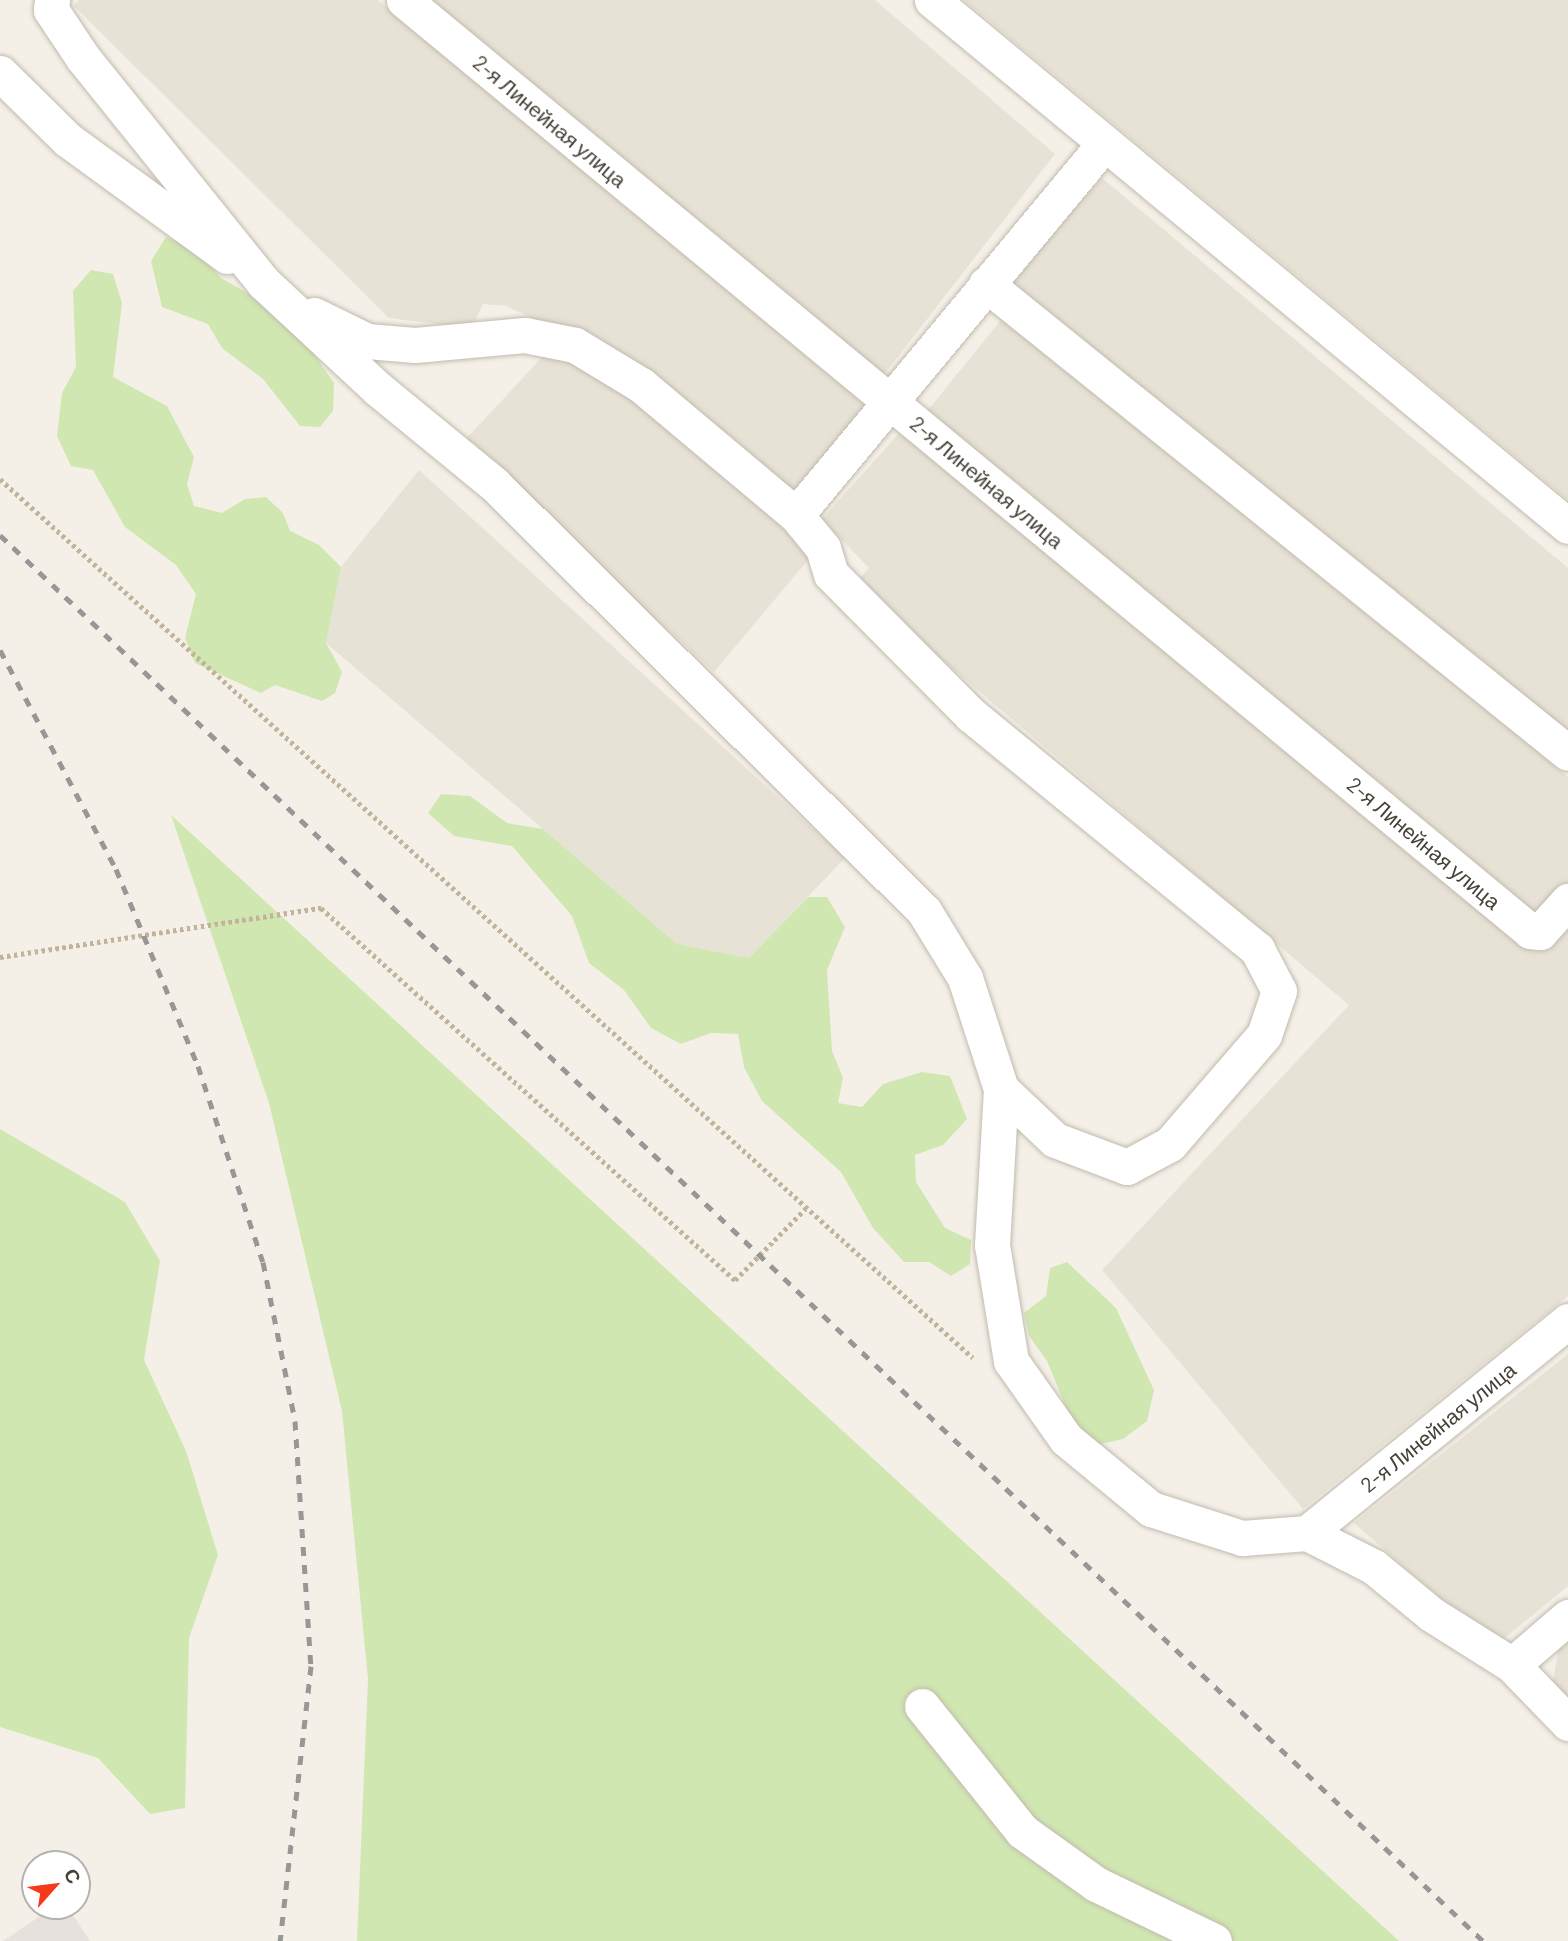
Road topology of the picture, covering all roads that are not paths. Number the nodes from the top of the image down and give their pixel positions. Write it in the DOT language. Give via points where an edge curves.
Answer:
graph roads {
  1 [pos="52,0"];
  2 [pos="404,0"];
  3 [pos="932,0"];
  4 [pos="0,74"];
  5 [pos="1102,146"];
  6 [pos="264,283"];
  7 [pos="986,284"];
  8 [pos="888,401"];
  9 [pos="796,515"];
  10 [pos="1568,526"];
  11 [pos="1568,753"];
  12 [pos="1568,901"];
  13 [pos="1001,1089"];
  14 [pos="1568,1321"];
  15 [pos="1307,1533"];
  16 [pos="1568,1616"];
  17 [pos="1512,1665"];
  18 [pos="922,1706"];
  19 [pos="1568,1723"];
  20 [pos="1214,1941"];
  1 -- 6 [label="street" via="51,10 83,58"];
  2 -- 8 [label="street, 2-я Линейная улица"];
  3 -- 5 [label="street"];
  4 -- 6 [label="street" via="68,140"];
  5 -- 7 [label="street"];
  5 -- 10 [label="street"];
  6 -- 9 [label="street" via="367,341 415,345 525,335 575,345 641,385"];
  6 -- 13 [label="street" via="378,390 494,484 924,911 965,978"];
  7 -- 8 [label="street"];
  7 -- 11 [label="street"];
  8 -- 9 [label="street"];
  8 -- 12 [label="street, 2-я Линейная улица" via="1530,931 1540,932"];
  9 -- 13 [label="street" via="823,548 831,574 971,715 1256,949 1279,991 1264,1035 1170,1144 1127,1167 1055,1140"];
  13 -- 15 [label="street" via="992,1245 1011,1361 1066,1439 1151,1509 1242,1538"];
  14 -- 15 [label="street, 2-я Линейная улица"];
  15 -- 17 [label="street" via="1374,1567 1431,1615"];
  16 -- 17 [label="street"];
  17 -- 19 [label="street"];
  18 -- 20 [label="street" via="1022,1831 1096,1884"];
}
